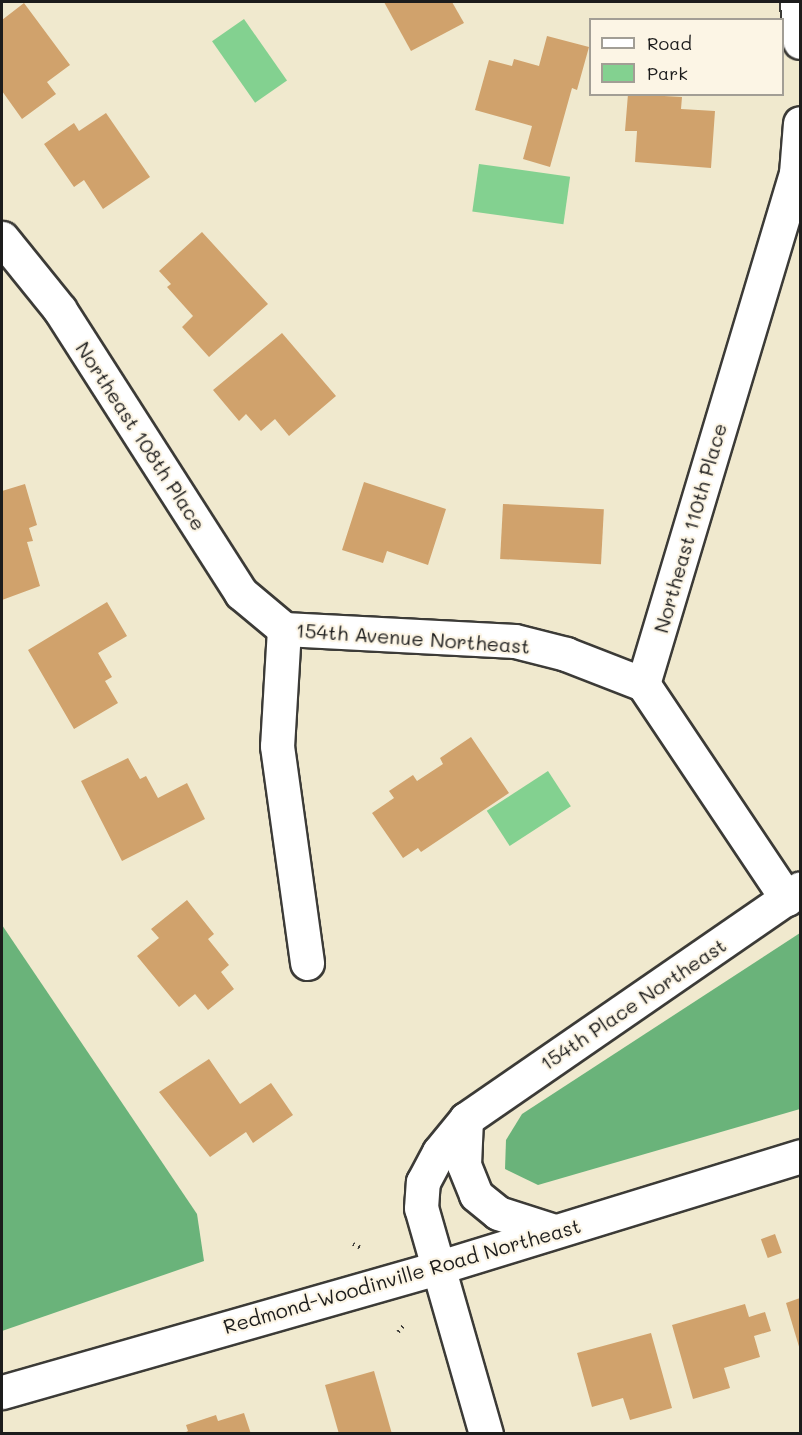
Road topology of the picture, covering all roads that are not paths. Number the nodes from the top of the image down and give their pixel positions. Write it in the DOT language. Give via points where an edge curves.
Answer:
graph roads {
  1 [pos="801,123"];
  2 [pos="2,238"];
  3 [pos="284,628"];
  4 [pos="644,684"];
  5 [pos="794,894"];
  6 [pos="307,963"];
  7 [pos="466,1119"];
  8 [pos="801,1156"];
  9 [pos="554,1231"];
  10 [pos="437,1268"];
  11 [pos="2,1392"];
  12 [pos="486,1434"];
  1 -- 4 [label="street, Northeast 110th Place" via="796,173"];
  2 -- 3 [label="street, Northeast 108th Place" via="60,310 241,593"];
  3 -- 4 [label="street, 154th Avenue Northeast" via="515,641 566,654"];
  3 -- 6 [label="street" via="277,746"];
  4 -- 5 [label="street"];
  5 -- 7 [label="street, 154th Place Northeast"];
  7 -- 9 [label="street" via="464,1165 476,1195 498,1214"];
  7 -- 10 [label="street, 154th Place Northeast" via="439,1152 423,1182 421,1208"];
  8 -- 9 [label="street, Redmond-Woodinville Road Northeast"];
  9 -- 10 [label="street, Redmond-Woodinville Road Northeast"];
  10 -- 11 [label="street, Redmond-Woodinville Road Northeast"];
  10 -- 12 [label="street, 154th Place Northeast"];
}
